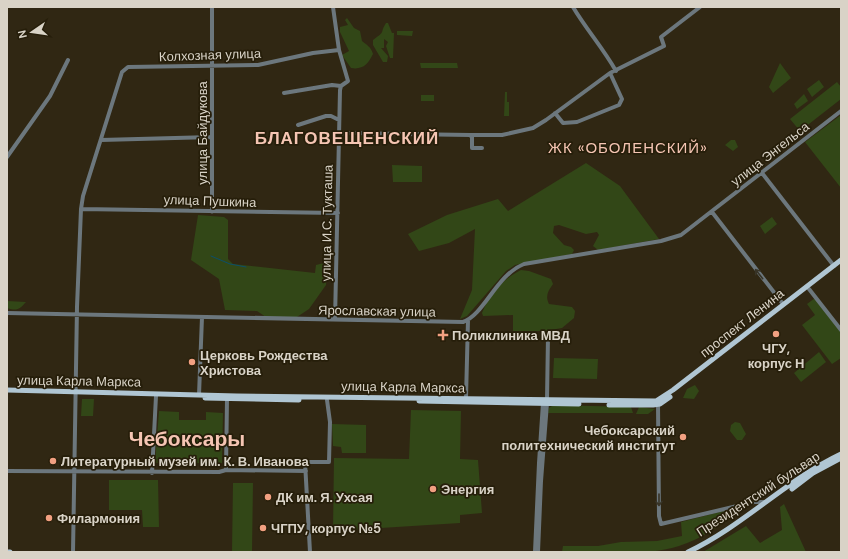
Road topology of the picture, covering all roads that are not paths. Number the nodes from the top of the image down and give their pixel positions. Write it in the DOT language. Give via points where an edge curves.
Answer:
graph roads {
  1 [pos="212,7"];
  2 [pos="332,7"];
  3 [pos="573,7"];
  4 [pos="700,7"];
  5 [pos="339,50"];
  6 [pos="68,60"];
  7 [pos="212,66"];
  8 [pos="616,71"];
  9 [pos="610,73"];
  10 [pos="341,86"];
  11 [pos="284,93"];
  12 [pos="841,111"];
  13 [pos="555,113"];
  14 [pos="339,120"];
  15 [pos="298,125"];
  16 [pos="339,133"];
  17 [pos="470,135"];
  18 [pos="212,137"];
  19 [pos="101,140"];
  20 [pos="482,148"];
  21 [pos="7,157"];
  22 [pos="762,173"];
  23 [pos="81,209"];
  24 [pos="212,212"];
  25 [pos="712,212"];
  26 [pos="338,213"];
  27 [pos="841,262"];
  28 [pos="835,267"];
  29 [pos="808,287"];
  30 [pos="783,307"];
  31 [pos="7,312"];
  32 [pos="77,313"];
  33 [pos="202,317"];
  34 [pos="335,320"];
  35 [pos="468,320"];
  36 [pos="841,330"];
  37 [pos="548,336"];
  38 [pos="7,390"];
  39 [pos="76,392"];
  40 [pos="154,394"];
  41 [pos="200,395"];
  42 [pos="227,399"];
  43 [pos="327,399"];
  44 [pos="466,400"];
  45 [pos="546,402"];
  46 [pos="657,403"];
  47 [pos="841,454"];
  48 [pos="841,458"];
  49 [pos="226,470"];
  50 [pos="7,471"];
  51 [pos="306,471"];
  52 [pos="75,472"];
  53 [pos="152,473"];
  54 [pos="769,502"];
  55 [pos="73,552"];
  56 [pos="310,552"];
  57 [pos="535,552"];
  58 [pos="538,552"];
  59 [pos="688,552"];
  60 [pos="696,552"];
  1 -- 7 [label="street, улица Байдукова"];
  2 -- 5 [label="street"];
  3 -- 8 [label="street" via="599,42"];
  4 -- 8 [label="street" via="661,38 664,46"];
  5 -- 7 [label="street, Колхозная улица" via="258,65"];
  5 -- 10 [label="street" via="348,81"];
  6 -- 21 [label="street" via="50,96"];
  7 -- 18 [label="street, улица Байдукова"];
  7 -- 19 [label="street, Колхозная улица" via="128,67 122,72"];
  8 -- 9 [label="street"];
  9 -- 13 [label="street"];
  9 -- 13 [label="street" via="622,99 619,105 572,124 563,123"];
  10 -- 11 [label="street" via="332,85"];
  10 -- 14 [label="street, улица И.С. Тукташа"];
  12 -- 22 [label="street, улица Энгельса"];
  13 -- 17 [label="street" via="535,126 516,133"];
  14 -- 15 [label="street" via="326,116"];
  14 -- 16 [label="street, улица И.С. Тукташа"];
  16 -- 17 [label="street"];
  16 -- 26 [label="street, улица И.С. Тукташа"];
  17 -- 20 [label="street" via="472,148"];
  18 -- 19 [label="street"];
  18 -- 24 [label="street, улица Байдукова"];
  19 -- 23 [label="street"];
  22 -- 25 [label="street, улица Энгельса"];
  22 -- 28 [label="street"];
  23 -- 24 [label="street, улица Пушкина"];
  23 -- 32 [label="street"];
  24 -- 26 [label="street, улица Пушкина"];
  30 -- 25 [label="street, one-way"];
  25 -- 35 [label="street" via="681,235 667,240 534,261 517,266 507,274"];
  26 -- 34 [label="street, улица И.С. Тукташа"];
  27 -- 28 [label="main road, проспект Ленина"];
  28 -- 29 [label="main road, проспект Ленина"];
  29 -- 30 [label="main road, проспект Ленина"];
  29 -- 36 [label="street"];
  30 -- 46 [label="main road, проспект Ленина" via="664,402"];
  31 -- 32 [label="street, Ярославская улица"];
  32 -- 33 [label="street, Ярославская улица"];
  32 -- 39 [label="street"];
  33 -- 34 [label="street, Ярославская улица"];
  33 -- 41 [label="street"];
  34 -- 35 [label="street, Ярославская улица" via="458,323"];
  35 -- 44 [label="street"];
  37 -- 45 [label="street"];
  38 -- 39 [label="main road, улица Карла Маркса"];
  39 -- 40 [label="main road, улица Карла Маркса"];
  39 -- 52 [label="street"];
  40 -- 41 [label="main road, улица Карла Маркса"];
  40 -- 42 [label="main road, улица Карла Маркса"];
  40 -- 53 [label="street"];
  41 -- 43 [label="main road, улица Карла Маркса"];
  42 -- 43 [label="main road, улица Карла Маркса"];
  42 -- 49 [label="street"];
  43 -- 44 [label="main road, улица Карла Маркса"];
  43 -- 51 [label="street" via="330,422 329,462 305,462"];
  44 -- 45 [label="main road, улица Карла Маркса"];
  45 -- 46 [label="main road, улица Карла Маркса"];
  45 -- 57 [label="street" via="537,490"];
  45 -- 58 [label="street"];
  46 -- 54 [label="street, one-way" via="661,524 754,502"];
  47 -- 54 [label="main road, Президентский бульвар" via="811,470"];
  48 -- 60 [label="main road, Президентский бульвар" via="814,473"];
  49 -- 51 [label="street"];
  49 -- 53 [label="street"];
  50 -- 52 [label="street"];
  51 -- 56 [label="street"];
  52 -- 53 [label="street"];
  52 -- 55 [label="street"];
  54 -- 59 [label="main road, Президентский бульвар"];
}
